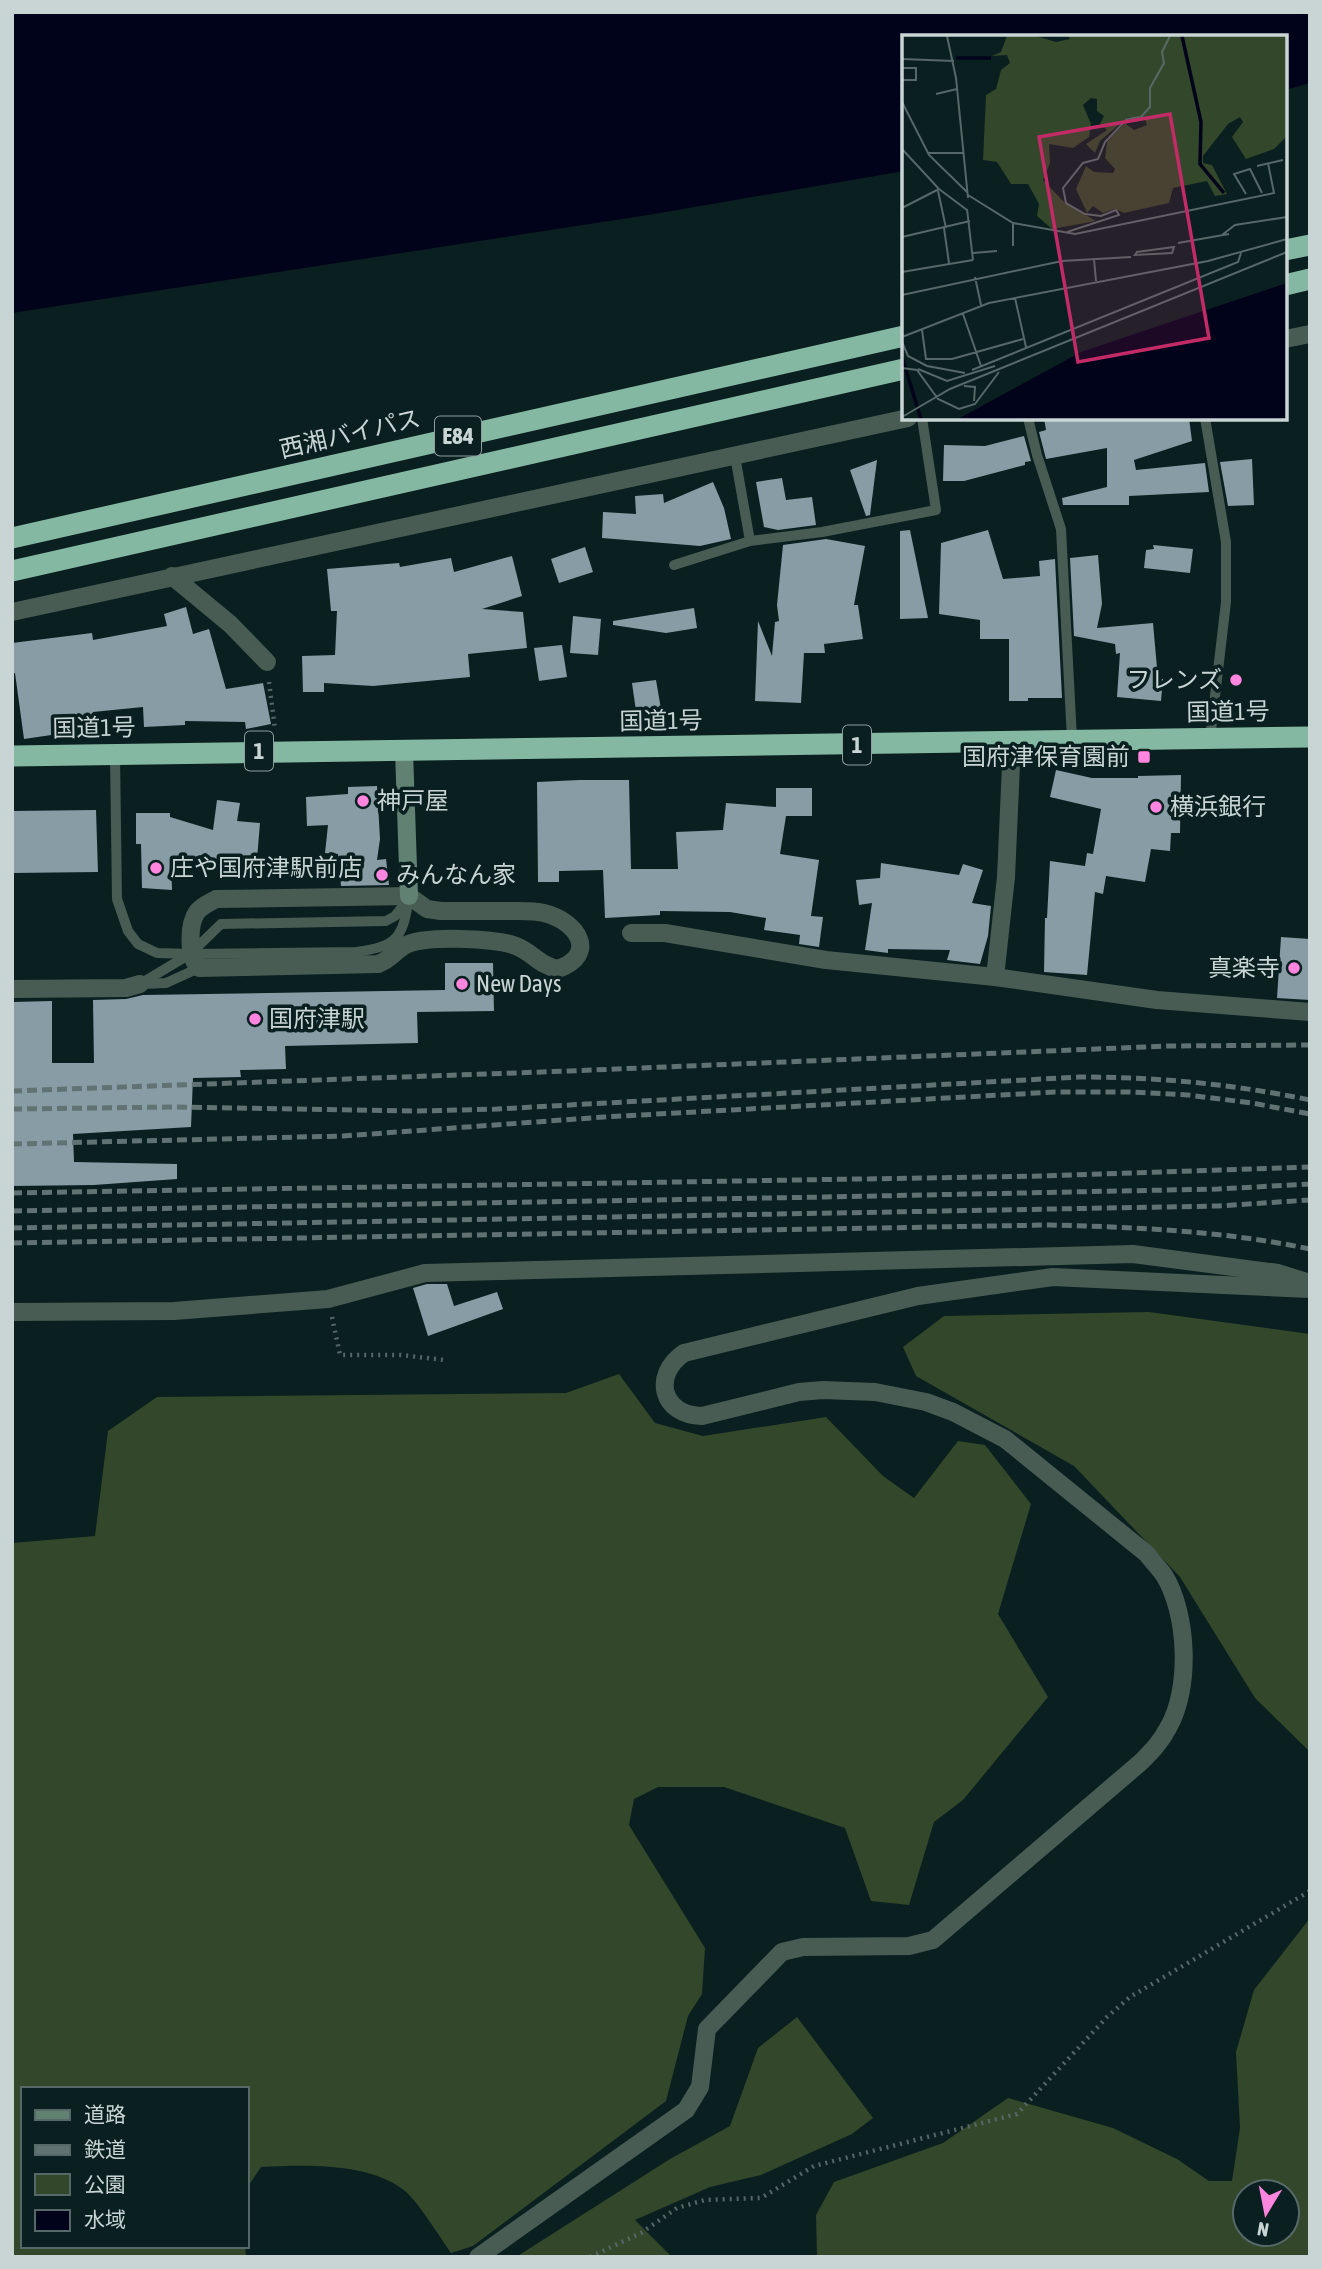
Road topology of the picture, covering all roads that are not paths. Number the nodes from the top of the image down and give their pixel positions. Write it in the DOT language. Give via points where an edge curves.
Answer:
graph roads {
  1 [pos="1310,245"];
  2 [pos="1287,250"];
  3 [pos="1310,279"];
  4 [pos="1287,285"];
  5 [pos="1310,334"];
  6 [pos="902,336"];
  7 [pos="1287,339"];
  8 [pos="902,369"];
  9 [pos="902,419"];
  10 [pos="922,420"];
  11 [pos="1028,420"];
  12 [pos="1205,420"];
  13 [pos="735,456"];
  14 [pos="12,538"];
  15 [pos="750,541"];
  16 [pos="674,565"];
  17 [pos="12,571"];
  18 [pos="172,576"];
  19 [pos="12,612"];
  20 [pos="267,662"];
  21 [pos="1310,737"];
  22 [pos="1072,739"];
  23 [pos="1210,739"];
  24 [pos="1012,743"];
  25 [pos="404,751"];
  26 [pos="115,754"];
  27 [pos="12,756"];
  28 [pos="409,896"];
  29 [pos="631,933"];
  30 [pos="195,961"];
  31 [pos="995,977"];
  32 [pos="140,984"];
  33 [pos="12,989"];
  34 [pos="1310,1012"];
  35 [pos="1310,1283"];
  36 [pos="1310,1289"];
  37 [pos="12,1312"];
  38 [pos="478,2257"];
  1 -- 2 [label="highway"];
  3 -- 4 [label="highway"];
  5 -- 7 [label="street"];
  6 -- 14 [label="highway, 西湘バイパス / E84"];
  8 -- 17 [label="highway, E84"];
  9 -- 13 [label="street"];
  10 -- 15 [label="lane" via="936,510"];
  11 -- 22 [label="lane" via="1061,529"];
  12 -- 23 [label="lane" via="1226,542 1226,603"];
  13 -- 15 [label="lane"];
  13 -- 18 [label="street"];
  15 -- 16 [label="lane"];
  18 -- 19 [label="street"];
  18 -- 20 [label="street"];
  21 -- 23 [label="highway, 国道1号 / 1"];
  22 -- 23 [label="highway, 国道1号 / 1"];
  22 -- 24 [label="highway, 国道1号 / 1"];
  24 -- 25 [label="highway, 国道1号 / 1"];
  24 -- 31 [label="street" via="1006,877"];
  25 -- 26 [label="highway, 国道1号 / 1"];
  25 -- 28 [label="street"];
  26 -- 27 [label="highway, 国道1号 / 1"];
  26 -- 30 [label="lane" via="117,898 128,930 138,944 157,953"];
  28 -- 30 [label="lane" via="401,910 386,920 221,924"];
  28 -- 30 [label="lane" via="402,929 393,942 381,948"];
  28 -- 30 [label="street" via="216,899 198,910 193,920"];
  28 -- 30 [label="street" via="427,909 440,911 543,913 574,928 578,952 574,960 558,969 500,941 432,939 405,945 378,964"];
  29 -- 31 [label="street" via="665,933 826,960"];
  30 -- 32 [label="lane"];
  30 -- 32 [label="lane" via="166,983"];
  31 -- 34 [label="street" via="1157,1000"];
  32 -- 33 [label="street"];
  35 -- 37 [label="street" via="1279,1273 1133,1254 425,1273 328,1299 174,1311"];
  36 -- 38 [label="street" via="1053,1277 918,1296 684,1353 672,1363 666,1378 667,1398 673,1407 692,1416 799,1392 855,1391 926,1402 1005,1439 1147,1554 1164,1576 1182,1628 1176,1711 1158,1745 1141,1762 933,1940 909,1946 803,1947 782,1952 707,2029 701,2087 686,2110"];
}
